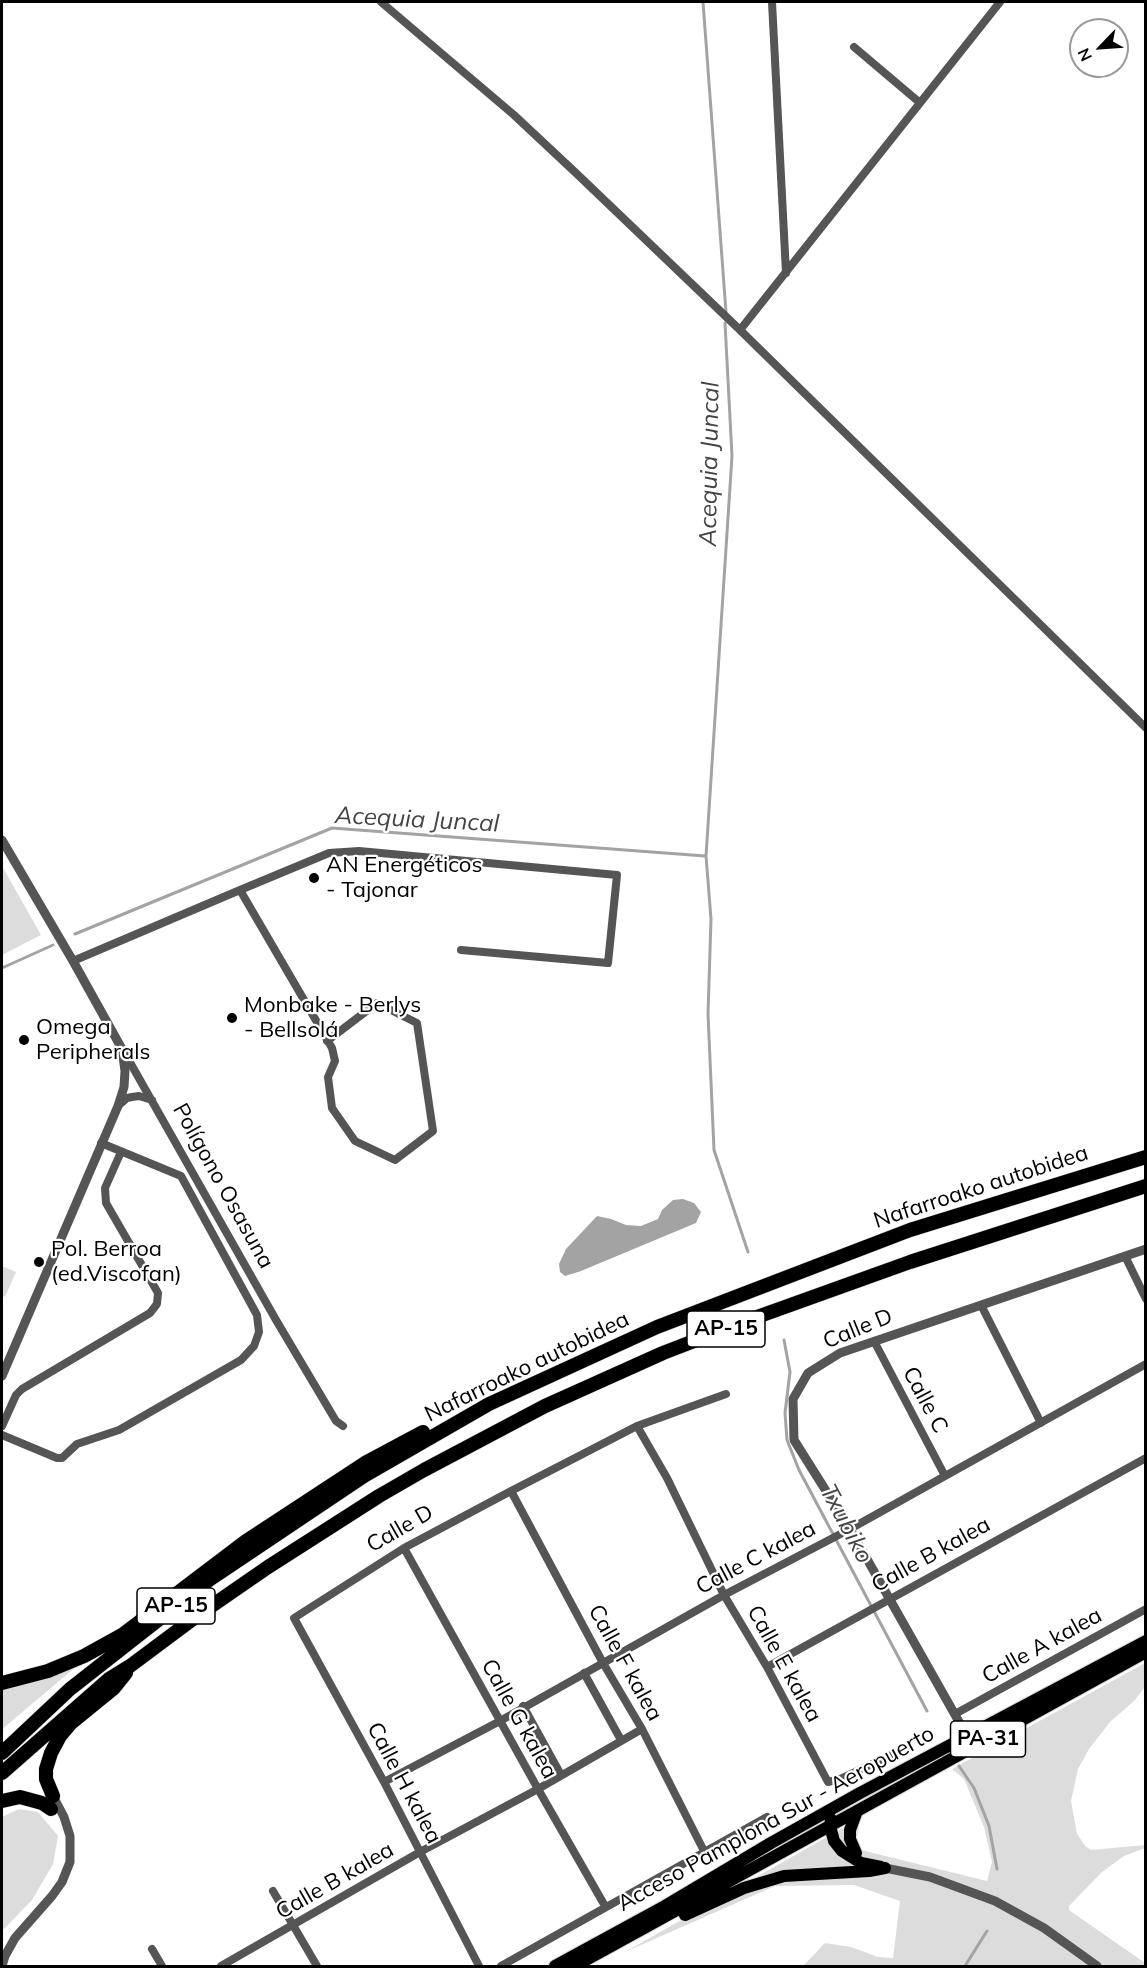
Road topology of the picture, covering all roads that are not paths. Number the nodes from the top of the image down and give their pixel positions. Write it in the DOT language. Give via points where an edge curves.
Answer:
graph roads {
  1 [pos="381,2"];
  2 [pos="772,2"];
  3 [pos="1000,2"];
  4 [pos="854,47"];
  5 [pos="919,102"];
  6 [pos="786,273"];
  7 [pos="740,330"];
  8 [pos="1146,728"];
  9 [pos="2,840"];
  10 [pos="240,890"];
  11 [pos="461,950"];
  12 [pos="73,961"];
  13 [pos="327,1041"];
  14 [pos="122,1049"];
  15 [pos="152,1100"];
  16 [pos="118,1106"];
  17 [pos="102,1143"];
  18 [pos="121,1152"];
  19 [pos="1146,1157"];
  20 [pos="1146,1186"];
  21 [pos="1146,1249"];
  22 [pos="1125,1256"];
  23 [pos="1146,1299"];
  24 [pos="981,1305"];
  25 [pos="874,1341"];
  26 [pos="1146,1364"];
  27 [pos="2,1376"];
  28 [pos="726,1394"];
  29 [pos="489,1404"];
  30 [pos="1041,1423"];
  31 [pos="2,1426"];
  32 [pos="343,1426"];
  33 [pos="637,1426"];
  34 [pos="2,1436"];
  35 [pos="1146,1458"];
  36 [pos="945,1476"];
  37 [pos="511,1491"];
  38 [pos="850,1529"];
  39 [pos="404,1548"];
  40 [pos="724,1595"];
  41 [pos="889,1599"];
  42 [pos="1146,1609"];
  43 [pos="294,1618"];
  44 [pos="1146,1641"];
  45 [pos="1146,1652"];
  46 [pos="603,1664"];
  47 [pos="130,1666"];
  48 [pos="767,1667"];
  49 [pos="584,1673"];
  50 [pos="2,1683"];
  51 [pos="523,1706"];
  52 [pos="955,1714"];
  53 [pos="500,1721"];
  54 [pos="642,1729"];
  55 [pos="967,1736"];
  56 [pos="621,1740"];
  57 [pos="904,1749"];
  58 [pos="2,1753"];
  59 [pos="2,1773"];
  60 [pos="561,1775"];
  61 [pos="384,1782"];
  62 [pos="538,1789"];
  63 [pos="860,1793"];
  64 [pos="20,1797"];
  65 [pos="51,1798"];
  66 [pos="2,1801"];
  67 [pos="857,1811"];
  68 [pos="767,1817"];
  69 [pos="830,1826"];
  70 [pos="771,1843"];
  71 [pos="420,1852"];
  72 [pos="705,1853"];
  73 [pos="856,1853"];
  74 [pos="872,1863"];
  75 [pos="885,1868"];
  76 [pos="273,1891"];
  77 [pos="605,1906"];
  78 [pos="294,1925"];
  79 [pos="15,1938"];
  80 [pos="618,1943"];
  81 [pos="2,1949"];
  82 [pos="152,1949"];
  83 [pos="2,1966"];
  84 [pos="162,1966"];
  85 [pos="221,1966"];
  86 [pos="317,1966"];
  87 [pos="479,1966"];
  88 [pos="501,1966"];
  89 [pos="555,1966"];
  90 [pos="576,1966"];
  91 [pos="1097,1966"];
  1 -- 7 [label="street" via="514,115"];
  2 -- 6 [label="street"];
  3 -- 5 [label="street"];
  4 -- 5 [label="street"];
  5 -- 6 [label="street"];
  6 -- 7 [label="street"];
  7 -- 8 [label="street"];
  9 -- 12 [label="street, Polígono Osasuna"];
  10 -- 11 [label="street" via="329,853 359,851 617,875 608,963"];
  10 -- 12 [label="street"];
  10 -- 13 [label="street"];
  12 -- 14 [label="street, Polígono Osasuna"];
  13 -- 13 [label="street" via="377,1003 417,1023 433,1131 395,1160 356,1141 332,1108 328,1077 335,1061"];
  14 -- 15 [label="street, Polígono Osasuna"];
  14 -- 16 [label="street" via="124,1087"];
  15 -- 16 [label="street" via="132,1097"];
  15 -- 32 [label="street, Polígono Osasuna" via="276,1320 336,1421"];
  16 -- 17 [label="street"];
  17 -- 18 [label="street"];
  17 -- 27 [label="street"];
  18 -- 31 [label="street" via="105,1188 106,1203 158,1293 157,1304 150,1313 22,1389"];
  18 -- 34 [label="street" via="181,1176 257,1315 259,1332 254,1346 241,1360 119,1430 77,1444 62,1458"];
  19 -- 29 [label="highway, Nafarroako autobidea / AP-15" via="910,1230 657,1327"];
  20 -- 47 [label="highway, Nafarroako autobidea / AP-15" via="910,1262 743,1322 545,1406 360,1508 268,1567"];
  21 -- 22 [label="street, Calle D"];
  22 -- 23 [label="street"];
  22 -- 24 [label="street, Calle D"];
  24 -- 25 [label="street, Calle D"];
  24 -- 30 [label="street"];
  25 -- 36 [label="street, Calle C"];
  25 -- 38 [label="street, Calle D" via="840,1353 808,1373 793,1399 794,1440"];
  26 -- 30 [label="street, Calle C kalea"];
  28 -- 33 [label="street, Calle D"];
  29 -- 50 [label="highway" via="442,1421 365,1463 246,1541 122,1635 48,1671"];
  29 -- 58 [label="highway, Nafarroako autobidea / AP-15" via="364,1476 209,1580 70,1689"];
  30 -- 36 [label="street, Calle C kalea"];
  33 -- 37 [label="street, Calle D"];
  33 -- 40 [label="street, Calle E kalea"];
  35 -- 41 [label="street, Calle B kalea"];
  36 -- 38 [label="street, Calle C kalea"];
  37 -- 39 [label="street, Calle D"];
  37 -- 46 [label="street, Calle F kalea"];
  38 -- 40 [label="street, Calle C kalea"];
  38 -- 41 [label="street, Calle D"];
  39 -- 43 [label="street, Calle D"];
  39 -- 53 [label="street, Calle G kalea"];
  40 -- 46 [label="street, Calle C kalea"];
  40 -- 48 [label="street, Calle E kalea"];
  41 -- 48 [label="street, Calle B kalea"];
  41 -- 52 [label="street, Calle D"];
  42 -- 52 [label="street, Calle A kalea"];
  43 -- 61 [label="street, Calle H kalea"];
  44 -- 55 [label="highway, Acceso Pamplona Sur - Aeropuerto / PA-31"];
  45 -- 67 [label="highway, Acceso Pamplona Sur - Aeropuerto / PA-31"];
  46 -- 49 [label="street, Calle C kalea"];
  46 -- 54 [label="street, Calle F kalea"];
  47 -- 59 [label="highway, Nafarroako autobidea / AP-15" via="100,1687"];
  47 -- 65 [label="highway" via="114,1688 60,1736 46,1769"];
  48 -- 57 [label="street, Calle E kalea" via="828,1782"];
  49 -- 51 [label="street, Calle C kalea"];
  49 -- 56 [label="street"];
  51 -- 53 [label="street, Calle C kalea"];
  51 -- 60 [label="street"];
  52 -- 55 [label="street, Calle D"];
  53 -- 61 [label="street, Calle C kalea"];
  53 -- 62 [label="street, Calle G kalea"];
  54 -- 56 [label="street, Calle B kalea"];
  54 -- 72 [label="street, Calle F kalea"];
  55 -- 63 [label="highway, Acceso Pamplona Sur - Aeropuerto / PA-31"];
  56 -- 60 [label="street, Calle B kalea"];
  60 -- 62 [label="street, Calle B kalea"];
  61 -- 71 [label="street, Calle H kalea"];
  62 -- 71 [label="street, Calle B kalea"];
  62 -- 77 [label="street, Calle G kalea"];
  63 -- 69 [label="highway" via="852,1805 834,1815"];
  63 -- 70 [label="highway, Acceso Pamplona Sur - Aeropuerto / PA-31"];
  64 -- 65 [label="highway"];
  64 -- 65 [label="highway" via="42,1803"];
  64 -- 66 [label="highway"];
  65 -- 79 [label="street" via="70,1836 70,1862 52,1896"];
  67 -- 69 [label="highway, Acceso Pamplona Sur - Aeropuerto / PA-31"];
  67 -- 73 [label="highway" via="850,1830"];
  68 -- 72 [label="street"];
  69 -- 70 [label="highway" via="816,1826 791,1839"];
  69 -- 73 [label="highway"];
  69 -- 74 [label="highway" via="842,1851 861,1863"];
  69 -- 80 [label="highway, Acceso Pamplona Sur - Aeropuerto / PA-31"];
  70 -- 89 [label="highway, Acceso Pamplona Sur - Aeropuerto / PA-31"];
  71 -- 78 [label="street, Calle B kalea"];
  71 -- 87 [label="street, Calle H kalea"];
  72 -- 77 [label="street"];
  73 -- 74 [label="highway"];
  74 -- 75 [label="highway"];
  75 -- 80 [label="highway" via="784,1876 744,1888 648,1935"];
  75 -- 91 [label="street" via="930,1877 995,1901 1044,1928"];
  76 -- 78 [label="street"];
  77 -- 88 [label="street"];
  78 -- 85 [label="street, Calle B kalea"];
  78 -- 86 [label="street"];
  79 -- 81 [label="street"];
  79 -- 83 [label="street"];
  80 -- 90 [label="highway, Acceso Pamplona Sur - Aeropuerto / PA-31"];
  82 -- 84 [label="street"];
}
